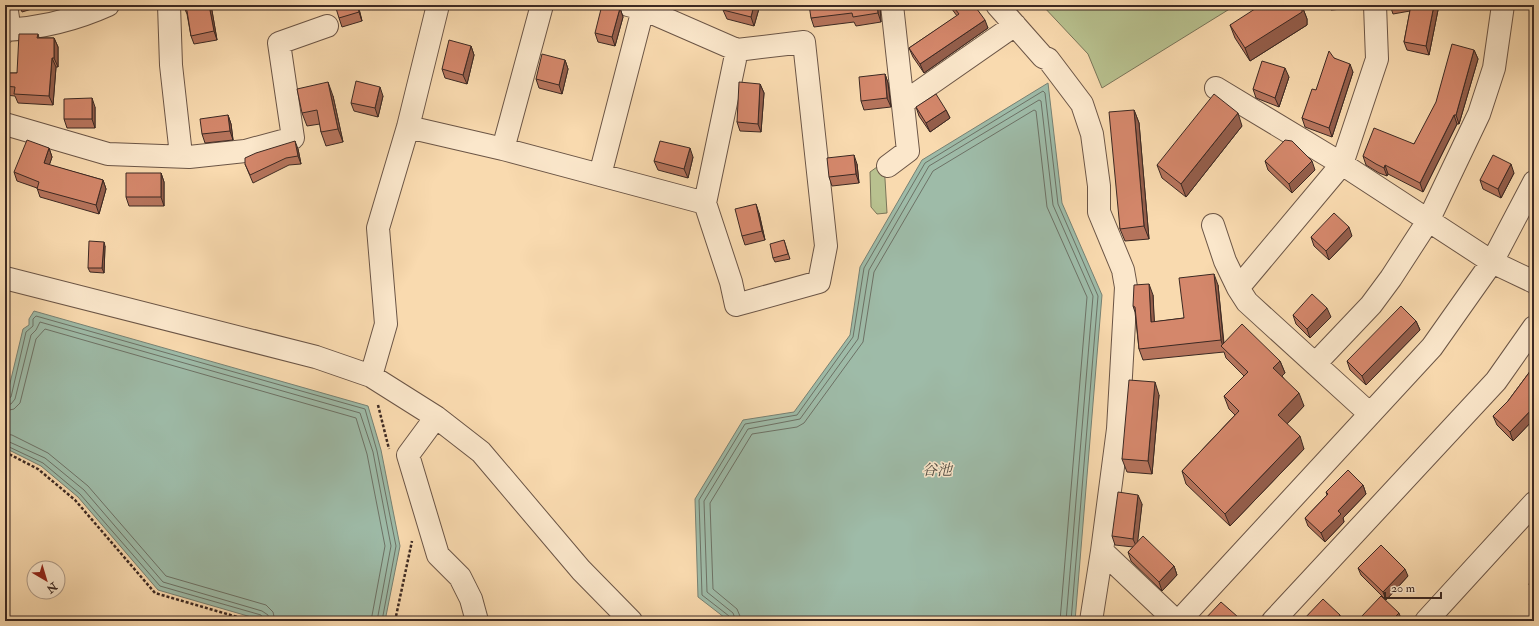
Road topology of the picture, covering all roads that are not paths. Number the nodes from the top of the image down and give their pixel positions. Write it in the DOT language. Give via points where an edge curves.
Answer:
graph roads {
  1 [pos="6,5"];
  2 [pos="108,5"];
  3 [pos="169,5"];
  4 [pos="438,5"];
  5 [pos="542,5"];
  6 [pos="892,5"];
  7 [pos="997,5"];
  8 [pos="1374,5"];
  9 [pos="1504,5"];
  10 [pos="638,7"];
  11 [pos="1015,25"];
  12 [pos="327,26"];
  13 [pos="6,31"];
  14 [pos="737,50"];
  15 [pos="1216,88"];
  16 [pos="903,104"];
  17 [pos="5,124"];
  18 [pos="408,127"];
  19 [pos="503,150"];
  20 [pos="181,155"];
  21 [pos="1342,164"];
  22 [pos="888,166"];
  23 [pos="600,175"];
  24 [pos="1534,182"];
  25 [pos="705,203"];
  26 [pos="1428,221"];
  27 [pos="1213,225"];
  28 [pos="1492,262"];
  29 [pos="5,278"];
  30 [pos="1534,282"];
  31 [pos="1238,288"];
  32 [pos="1534,327"];
  33 [pos="1315,364"];
  34 [pos="371,376"];
  35 [pos="1370,414"];
  36 [pos="436,417"];
  37 [pos="1534,503"];
  38 [pos="1102,551"];
  39 [pos="477,621"];
  40 [pos="631,621"];
  41 [pos="1091,621"];
  42 [pos="1177,621"];
  43 [pos="1273,621"];
  44 [pos="1426,621"];
  1 -- 13 [label="street"];
  2 -- 13 [label="street" via="57,22"];
  3 -- 20 [label="street" via="171,65"];
  4 -- 18 [label="street"];
  5 -- 19 [label="street"];
  6 -- 16 [label="street"];
  7 -- 11 [label="street"];
  8 -- 21 [label="street" via="1377,59"];
  9 -- 26 [label="street" via="1494,68 1479,114"];
  10 -- 14 [label="street"];
  10 -- 23 [label="street"];
  11 -- 16 [label="street"];
  11 -- 38 [label="street" via="1042,57 1048,59 1082,104 1092,134 1100,186 1099,212 1123,270 1126,287 1118,429"];
  12 -- 20 [label="street" via="279,43 293,138 245,151 189,157"];
  14 -- 25 [label="street"];
  14 -- 25 [label="street" via="804,42 826,246 819,282 736,305"];
  15 -- 21 [label="street"];
  16 -- 22 [label="street" via="908,151"];
  17 -- 20 [label="street" via="108,154"];
  18 -- 19 [label="street"];
  18 -- 34 [label="street" via="378,228 386,324"];
  19 -- 23 [label="street"];
  21 -- 26 [label="street"];
  21 -- 31 [label="street"];
  23 -- 25 [label="street"];
  24 -- 28 [label="street"];
  26 -- 28 [label="street"];
  26 -- 33 [label="street" via="1371,305"];
  27 -- 31 [label="street" via="1225,261"];
  28 -- 30 [label="street"];
  28 -- 35 [label="street" via="1432,347"];
  29 -- 34 [label="street" via="316,356"];
  31 -- 33 [label="street" via="1247,302"];
  32 -- 43 [label="street" via="1496,381"];
  33 -- 35 [label="street"];
  34 -- 36 [label="street"];
  35 -- 42 [label="street"];
  36 -- 39 [label="street" via="408,455 438,555 460,577 471,599"];
  36 -- 40 [label="street" via="481,452 581,570"];
  37 -- 44 [label="street"];
  38 -- 41 [label="street"];
  38 -- 42 [label="street"];
}
